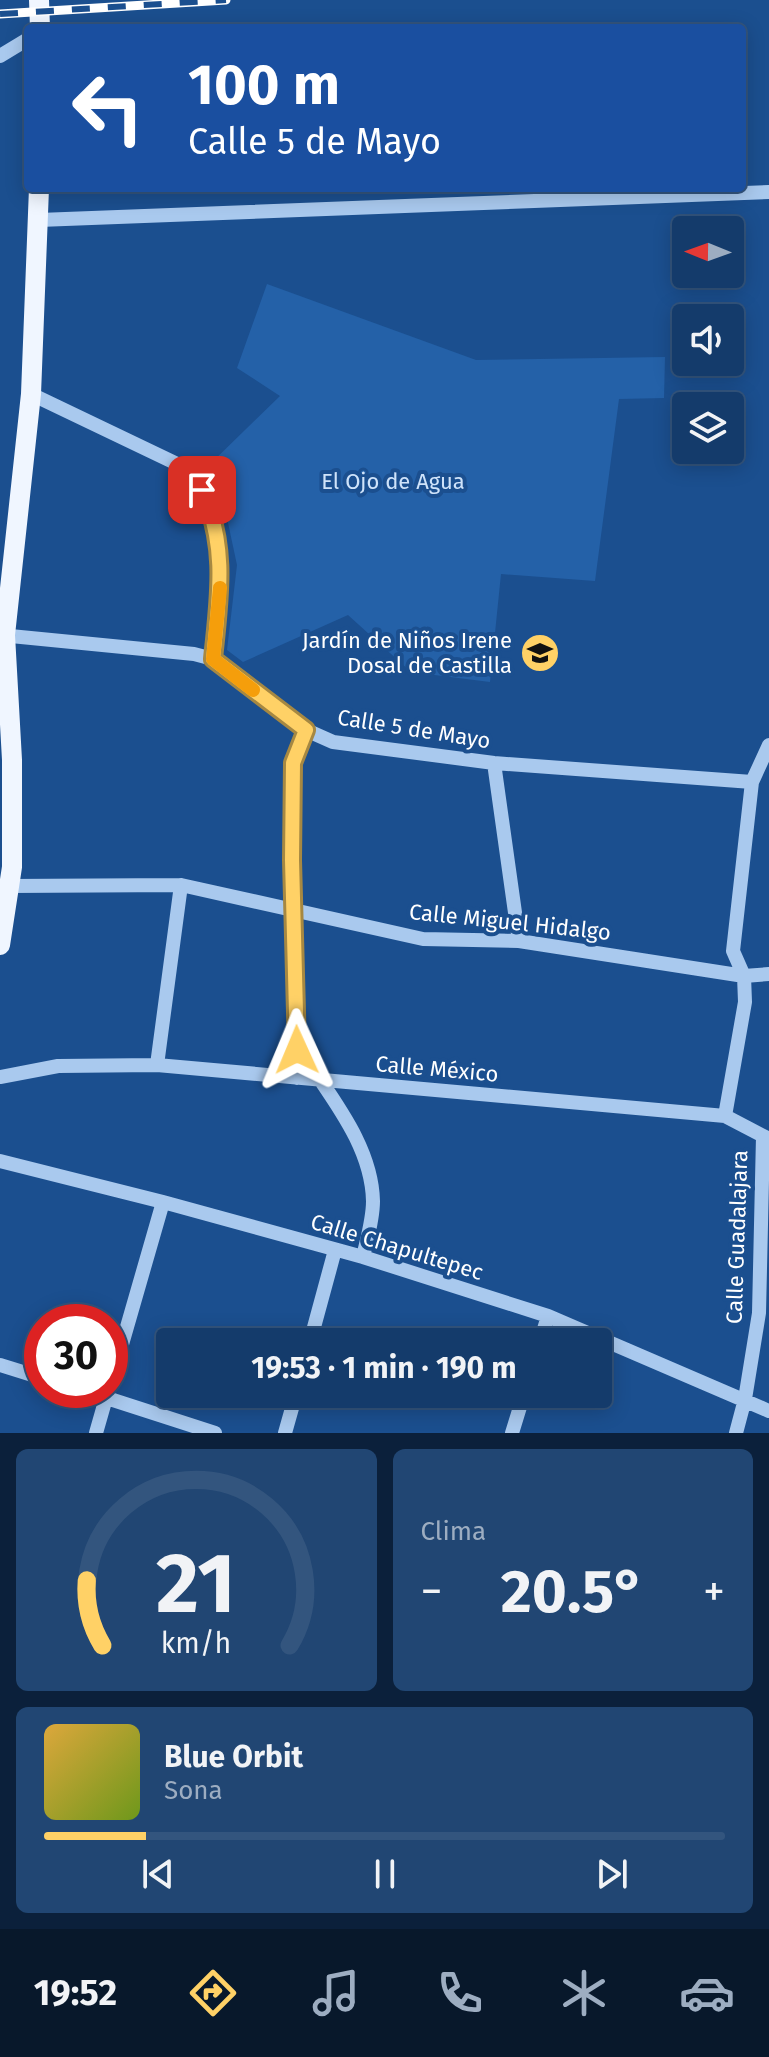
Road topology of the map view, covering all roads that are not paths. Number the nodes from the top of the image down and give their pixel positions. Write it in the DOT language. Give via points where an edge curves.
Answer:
graph roads {
  1 [pos="39,0"];
  2 [pos="40,24"];
  3 [pos="24,41"];
  4 [pos="0,56"];
  5 [pos="39,192"];
  6 [pos="769,192"];
  7 [pos="39,220"];
  8 [pos="31,394"];
  9 [pos="2,635"];
  10 [pos="213,659"];
  11 [pos="306,730"];
  12 [pos="769,745"];
  13 [pos="6,760"];
  14 [pos="494,763"];
  15 [pos="752,782"];
  16 [pos="181,885"];
  17 [pos="9,886"];
  18 [pos="294,908"];
  19 [pos="519,941"];
  20 [pos="0,945"];
  21 [pos="769,974"];
  22 [pos="744,976"];
  23 [pos="157,1065"];
  24 [pos="0,1077"];
  25 [pos="297,1078"];
  26 [pos="321,1081"];
  27 [pos="725,1116"];
  28 [pos="766,1137"];
  29 [pos="0,1161"];
  30 [pos="163,1202"];
  31 [pos="335,1250"];
  32 [pos="363,1257"];
  33 [pos="548,1316"];
  34 [pos="128,1322"];
  35 [pos="314,1328"];
  36 [pos="544,1328"];
  37 [pos="0,1365"];
  38 [pos="24,1372"];
  39 [pos="128,1399"];
  40 [pos="745,1399"];
  41 [pos="103,1408"];
  42 [pos="292,1408"];
  43 [pos="520,1408"];
  44 [pos="769,1411"];
  45 [pos="96,1433"];
  46 [pos="215,1433"];
  47 [pos="285,1433"];
  48 [pos="512,1433"];
  49 [pos="736,1433"];
  1 -- 2 [label="main road"];
  3 -- 4 [label="street"];
  5 -- 7 [label="main road"];
  6 -- 7 [label="street"];
  7 -- 8 [label="main road"];
  8 -- 9 [label="main road"];
  8 -- 10 [label="street" via="194,472 210,508 221,565"];
  9 -- 10 [label="street, Calle 5 de Mayo"];
  9 -- 13 [label="main road"];
  10 -- 11 [label="street, Calle 5 de Mayo"];
  11 -- 14 [label="street, Calle 5 de Mayo" via="333,742"];
  11 -- 18 [label="street" via="293,763"];
  12 -- 15 [label="street"];
  13 -- 17 [label="main road"];
  14 -- 15 [label="street, Calle 5 de Mayo"];
  14 -- 19 [label="street"];
  15 -- 22 [label="street" via="733,951"];
  16 -- 17 [label="street, Calle Miguel Hidalgo"];
  16 -- 18 [label="street, Calle Miguel Hidalgo"];
  16 -- 23 [label="street"];
  17 -- 20 [label="main road"];
  18 -- 19 [label="street, Calle Miguel Hidalgo" via="423,939"];
  18 -- 25 [label="street"];
  19 -- 22 [label="street, Calle Miguel Hidalgo"];
  21 -- 22 [label="street, Calle Miguel Hidalgo"];
  22 -- 27 [label="street" via="745,1002"];
  23 -- 24 [label="street, Calle México" via="58,1066"];
  23 -- 25 [label="street, Calle México"];
  25 -- 26 [label="street, Calle México"];
  26 -- 27 [label="street, Calle México"];
  26 -- 32 [label="street" via="346,1117 366,1161 373,1200"];
  27 -- 28 [label="street, Calle México"];
  28 -- 40 [label="street, Calle Guadalajara" via="759,1313"];
  29 -- 30 [label="street, Calle Chapultepec"];
  30 -- 31 [label="street, Calle Chapultepec"];
  30 -- 34 [label="street"];
  31 -- 32 [label="street, Calle Chapultepec"];
  31 -- 35 [label="street"];
  32 -- 33 [label="street, Calle Chapultepec"];
  33 -- 36 [label="street"];
  33 -- 40 [label="street, Calle Chapultepec"];
  37 -- 38 [label="street"];
  39 -- 46 [label="street"];
  40 -- 44 [label="street, Calle Chapultepec"];
  40 -- 49 [label="street, Calle Guadalajara"];
  41 -- 45 [label="street"];
  42 -- 47 [label="street"];
  43 -- 48 [label="street"];
}
